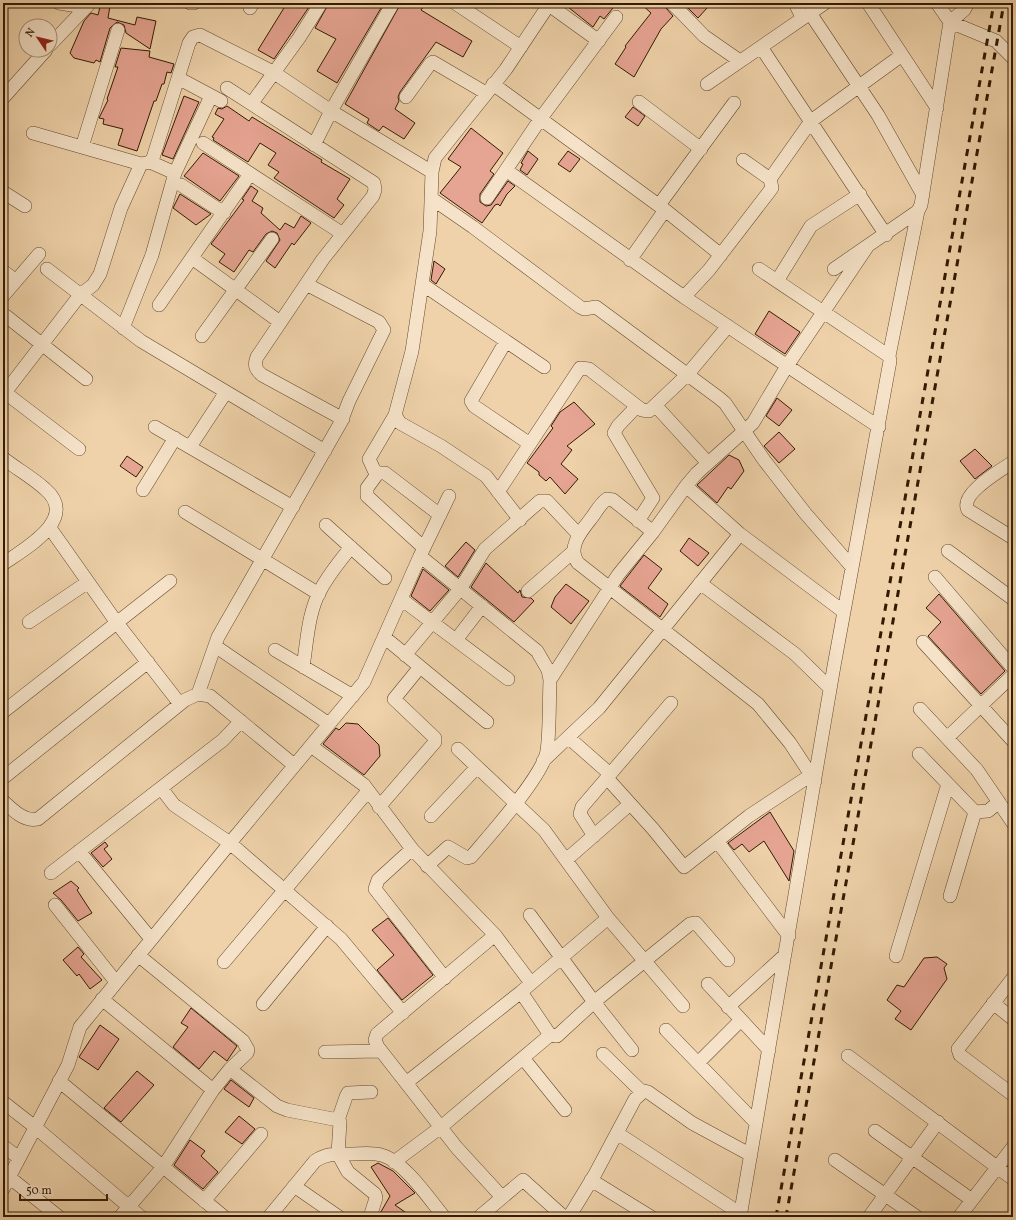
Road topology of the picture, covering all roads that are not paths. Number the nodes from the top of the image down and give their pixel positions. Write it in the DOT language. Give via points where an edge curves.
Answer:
graph roads {
  1 [pos="59,3"];
  2 [pos="190,3"];
  3 [pos="194,3"];
  4 [pos="321,3"];
  5 [pos="393,3"];
  6 [pos="455,3"];
  7 [pos="672,3"];
  8 [pos="795,3"];
  9 [pos="825,3"];
  10 [pos="868,3"];
  11 [pos="938,3"];
  12 [pos="968,3"];
  13 [pos="550,4"];
  14 [pos="87,5"];
  15 [pos="806,15"];
  16 [pos="616,17"];
  17 [pos="950,22"];
  18 [pos="118,30"];
  19 [pos="58,36"];
  20 [pos="599,40"];
  21 [pos="521,47"];
  22 [pos="761,47"];
  23 [pos="902,55"];
  24 [pos="39,58"];
  25 [pos="1013,58"];
  26 [pos="740,61"];
  27 [pos="273,72"];
  28 [pos="178,78"];
  29 [pos="707,84"];
  30 [pos="859,87"];
  31 [pos="227,88"];
  32 [pos="490,89"];
  33 [pos="406,97"];
  34 [pos="3,98"];
  35 [pos="639,102"];
  36 [pos="252,103"];
  37 [pos="734,103"];
  38 [pos="937,108"];
  39 [pos="331,111"];
  40 [pos="542,118"];
  41 [pos="811,121"];
  42 [pos="33,133"];
  43 [pos="203,143"];
  44 [pos="314,146"];
  45 [pos="82,147"];
  46 [pos="700,149"];
  47 [pos="743,160"];
  48 [pos="146,163"];
  49 [pos="506,170"];
  50 [pos="432,172"];
  51 [pos="250,174"];
  52 [pos="178,179"];
  53 [pos="770,179"];
  54 [pos="3,192"];
  55 [pos="860,194"];
  56 [pos="923,194"];
  57 [pos="431,198"];
  58 [pos="487,198"];
  59 [pos="25,206"];
  60 [pos="662,208"];
  61 [pos="918,211"];
  62 [pos="224,212"];
  63 [pos="343,234"];
  64 [pos="886,234"];
  65 [pos="272,239"];
  66 [pos="867,248"];
  67 [pos="39,254"];
  68 [pos="721,255"];
  69 [pos="192,258"];
  70 [pos="630,260"];
  71 [pos="47,269"];
  72 [pos="759,270"];
  73 [pos="834,270"];
  74 [pos="3,271"];
  75 [pos="16,281"];
  76 [pos="777,281"];
  77 [pos="306,284"];
  78 [pos="422,284"];
  79 [pos="236,290"];
  80 [pos="80,295"];
  81 [pos="3,296"];
  82 [pos="684,297"];
  83 [pos="159,305"];
  84 [pos="823,312"];
  85 [pos="6,316"];
  86 [pos="280,322"];
  87 [pos="728,326"];
  88 [pos="123,328"];
  89 [pos="202,336"];
  90 [pos="506,341"];
  91 [pos="43,345"];
  92 [pos="889,356"];
  93 [pos="544,366"];
  94 [pos="787,366"];
  95 [pos="687,375"];
  96 [pos="86,379"];
  97 [pos="226,392"];
  98 [pos="4,393"];
  99 [pos="637,406"];
  100 [pos="656,406"];
  101 [pos="395,415"];
  102 [pos="343,419"];
  103 [pos="155,427"];
  104 [pos="879,427"];
  105 [pos="744,430"];
  106 [pos="175,438"];
  107 [pos="530,444"];
  108 [pos="190,447"];
  109 [pos="79,449"];
  110 [pos="325,451"];
  111 [pos="3,458"];
  112 [pos="1013,462"];
  113 [pos="708,463"];
  114 [pos="378,473"];
  115 [pos="686,486"];
  116 [pos="143,490"];
  117 [pos="498,492"];
  118 [pos="449,496"];
  119 [pos="292,507"];
  120 [pos="185,512"];
  121 [pos="440,514"];
  122 [pos="520,520"];
  123 [pos="638,521"];
  124 [pos="326,525"];
  125 [pos="50,528"];
  126 [pos="653,532"];
  127 [pos="740,534"];
  128 [pos="579,535"];
  129 [pos="1013,538"];
  130 [pos="351,547"];
  131 [pos="574,551"];
  132 [pos="948,551"];
  133 [pos="422,552"];
  134 [pos="262,560"];
  135 [pos="3,564"];
  136 [pos="852,566"];
  137 [pos="935,577"];
  138 [pos="385,578"];
  139 [pos="170,581"];
  140 [pos="88,582"];
  141 [pos="700,583"];
  142 [pos="612,588"];
  143 [pos="460,589"];
  144 [pos="528,591"];
  145 [pos="318,594"];
  146 [pos="401,599"];
  147 [pos="1013,599"];
  148 [pos="482,606"];
  149 [pos="844,612"];
  150 [pos="29,622"];
  151 [pos="431,622"];
  152 [pos="117,623"];
  153 [pos="662,630"];
  154 [pos="384,637"];
  155 [pos="456,640"];
  156 [pos="923,642"];
  157 [pos="215,646"];
  158 [pos="274,650"];
  159 [pos="405,655"];
  160 [pos="148,662"];
  161 [pos="303,667"];
  162 [pos="420,667"];
  163 [pos="1013,668"];
  164 [pos="1013,675"];
  165 [pos="508,679"];
  166 [pos="550,680"];
  167 [pos="830,688"];
  168 [pos="198,694"];
  169 [pos="353,696"];
  170 [pos="671,703"];
  171 [pos="180,704"];
  172 [pos="980,705"];
  173 [pos="920,709"];
  174 [pos="3,710"];
  175 [pos="241,721"];
  176 [pos="487,722"];
  177 [pos="329,724"];
  178 [pos="948,737"];
  179 [pos="569,738"];
  180 [pos="1013,741"];
  181 [pos="310,746"];
  182 [pos="458,749"];
  183 [pos="919,754"];
  184 [pos="543,761"];
  185 [pos="294,765"];
  186 [pos="477,767"];
  187 [pos="608,776"];
  188 [pos="3,778"];
  189 [pos="813,778"];
  190 [pos="948,784"];
  191 [pos="161,788"];
  192 [pos="368,791"];
  193 [pos="999,802"];
  194 [pos="515,803"];
  195 [pos="630,804"];
  196 [pos="5,807"];
  197 [pos="379,807"];
  198 [pos="975,812"];
  199 [pos="431,816"];
  200 [pos="1013,823"];
  201 [pos="594,836"];
  202 [pos="717,841"];
  203 [pos="230,843"];
  204 [pos="412,849"];
  205 [pos="79,851"];
  206 [pos="566,860"];
  207 [pos="426,866"];
  208 [pos="51,873"];
  209 [pos="285,889"];
  210 [pos="950,896"];
  211 [pos="55,905"];
  212 [pos="530,914"];
  213 [pos="608,918"];
  214 [pos="326,926"];
  215 [pos="495,935"];
  216 [pos="789,936"];
  217 [pos="151,939"];
  218 [pos="138,955"];
  219 [pos="785,955"];
  220 [pos="896,956"];
  221 [pos="561,958"];
  222 [pos="644,960"];
  223 [pos="728,960"];
  224 [pos="224,962"];
  225 [pos="445,978"];
  226 [pos="1013,978"];
  227 [pos="116,982"];
  228 [pos="531,983"];
  229 [pos="708,984"];
  230 [pos="520,992"];
  231 [pos="102,999"];
  232 [pos="594,1002"];
  233 [pos="993,1003"];
  234 [pos="262,1004"];
  235 [pos="683,1006"];
  236 [pos="728,1007"];
  237 [pos="403,1012"];
  238 [pos="1013,1019"];
  239 [pos="741,1020"];
  240 [pos="666,1030"];
  241 [pos="550,1035"];
  242 [pos="632,1050"];
  243 [pos="769,1050"];
  244 [pos="381,1051"];
  245 [pos="325,1052"];
  246 [pos="603,1054"];
  247 [pos="848,1056"];
  248 [pos="523,1058"];
  249 [pos="698,1063"];
  250 [pos="230,1068"];
  251 [pos="59,1082"];
  252 [pos="406,1083"];
  253 [pos="213,1090"];
  254 [pos="371,1092"];
  255 [pos="642,1092"];
  256 [pos="1013,1095"];
  257 [pos="3,1102"];
  258 [pos="565,1110"];
  259 [pos="338,1120"];
  260 [pos="938,1122"];
  261 [pos="756,1123"];
  262 [pos="35,1127"];
  263 [pos="441,1127"];
  264 [pos="875,1131"];
  265 [pos="616,1133"];
  266 [pos="261,1134"];
  267 [pos="3,1146"];
  268 [pos="1013,1147"];
  269 [pos="338,1154"];
  270 [pos="751,1155"];
  271 [pos="19,1158"];
  272 [pos="913,1158"];
  273 [pos="835,1160"];
  274 [pos="394,1162"];
  275 [pos="163,1167"];
  276 [pos="997,1168"];
  277 [pos="9,1177"];
  278 [pos="591,1180"];
  279 [pos="1013,1180"];
  280 [pos="294,1186"];
  281 [pos="3,1189"];
  282 [pos="886,1196"];
  283 [pos="502,1197"];
  284 [pos="972,1200"];
  285 [pos="204,1201"];
  286 [pos="128,1207"];
  287 [pos="484,1215"];
  288 [pos="223,1216"];
  289 [pos="741,1216"];
  290 [pos="962,1216"];
  291 [pos="59,1217"];
  292 [pos="120,1217"];
  293 [pos="141,1217"];
  294 [pos="269,1217"];
  295 [pos="339,1217"];
  296 [pos="370,1217"];
  297 [pos="444,1217"];
  298 [pos="564,1217"];
  299 [pos="569,1217"];
  300 [pos="651,1217"];
  301 [pos="869,1217"];
  302 [pos="917,1217"];
  1 -- 14 [label="street"];
  2 -- 3 [label="street"];
  4 -- 27 [label="street"];
  5 -- 39 [label="street"];
  6 -- 21 [label="street"];
  7 -- 26 [label="street" via="704,36"];
  8 -- 15 [label="street"];
  9 -- 15 [label="street"];
  10 -- 23 [label="street"];
  11 -- 17 [label="street"];
  12 -- 17 [label="street"];
  13 -- 20 [label="street"];
  13 -- 21 [label="street"];
  14 -- 19 [label="street"];
  15 -- 22 [label="street"];
  15 -- 30 [label="street"];
  16 -- 20 [label="street"];
  17 -- 25 [label="street" via="996,41"];
  17 -- 38 [label="street"];
  18 -- 45 [label="street"];
  20 -- 40 [label="street"];
  21 -- 32 [label="street"];
  22 -- 26 [label="street"];
  22 -- 41 [label="street"];
  23 -- 30 [label="street"];
  23 -- 38 [label="street"];
  24 -- 34 [label="street"];
  26 -- 29 [label="street"];
  27 -- 28 [label="street" via="200,35 193,37"];
  27 -- 36 [label="street"];
  27 -- 39 [label="street"];
  28 -- 48 [label="street" via="153,158"];
  28 -- 52 [label="street" via="216,98"];
  30 -- 41 [label="street"];
  30 -- 56 [label="street"];
  31 -- 36 [label="street"];
  32 -- 33 [label="street" via="433,62"];
  32 -- 40 [label="street"];
  32 -- 50 [label="street" via="441,148 435,158"];
  35 -- 46 [label="street"];
  36 -- 44 [label="street"];
  37 -- 46 [label="street"];
  38 -- 56 [label="street"];
  39 -- 44 [label="street"];
  39 -- 50 [label="street"];
  40 -- 49 [label="street"];
  40 -- 60 [label="street"];
  41 -- 53 [label="street"];
  41 -- 55 [label="street"];
  42 -- 45 [label="street"];
  43 -- 51 [label="street"];
  44 -- 63 [label="street" via="374,183 374,196"];
  45 -- 48 [label="street"];
  46 -- 60 [label="street"];
  47 -- 53 [label="street"];
  48 -- 52 [label="street"];
  48 -- 80 [label="street" via="121,208 100,274 93,286"];
  49 -- 58 [label="street"];
  49 -- 70 [label="street"];
  50 -- 57 [label="street"];
  51 -- 62 [label="street"];
  51 -- 63 [label="street"];
  52 -- 62 [label="street"];
  52 -- 88 [label="street"];
  53 -- 68 [label="street" via="770,192"];
  54 -- 59 [label="street"];
  55 -- 64 [label="street"];
  55 -- 76 [label="street" via="811,226"];
  56 -- 61 [label="street"];
  57 -- 78 [label="street" via="430,230"];
  57 -- 95 [label="street" via="580,307 596,307"];
  60 -- 68 [label="street"];
  60 -- 70 [label="street"];
  61 -- 64 [label="street"];
  61 -- 92 [label="street"];
  62 -- 69 [label="street"];
  63 -- 77 [label="street"];
  64 -- 66 [label="street"];
  65 -- 79 [label="street"];
  66 -- 73 [label="street"];
  66 -- 84 [label="street"];
  67 -- 75 [label="street"];
  68 -- 82 [label="street"];
  69 -- 79 [label="street"];
  69 -- 83 [label="street"];
  70 -- 82 [label="street"];
  71 -- 80 [label="street"];
  72 -- 76 [label="street"];
  74 -- 75 [label="street"];
  75 -- 81 [label="street"];
  76 -- 84 [label="street"];
  77 -- 86 [label="street"];
  77 -- 102 [label="street" via="379,322 384,330 349,401"];
  78 -- 90 [label="street"];
  78 -- 101 [label="street" via="412,351"];
  79 -- 86 [label="street"];
  79 -- 89 [label="street"];
  80 -- 88 [label="street"];
  80 -- 91 [label="street"];
  82 -- 87 [label="street"];
  84 -- 92 [label="street"];
  84 -- 94 [label="street"];
  85 -- 91 [label="street"];
  86 -- 102 [label="street" via="256,357 254,364 257,370"];
  87 -- 94 [label="street"];
  87 -- 95 [label="street"];
  88 -- 97 [label="street"];
  90 -- 93 [label="street"];
  90 -- 107 [label="street" via="471,401 474,406"];
  91 -- 96 [label="street"];
  91 -- 98 [label="street"];
  92 -- 104 [label="street"];
  94 -- 104 [label="street"];
  94 -- 105 [label="street" via="753,423"];
  95 -- 100 [label="street"];
  95 -- 105 [label="street" via="725,404"];
  97 -- 108 [label="street"];
  97 -- 110 [label="street"];
  98 -- 109 [label="street"];
  99 -- 100 [label="street" via="646,412"];
  99 -- 107 [label="street" via="589,369 580,368"];
  99 -- 123 [label="street" via="614,433 653,498"];
  100 -- 113 [label="street"];
  101 -- 114 [label="street" via="368,459"];
  101 -- 117 [label="street" via="400,423 472,465 486,476"];
  102 -- 110 [label="street"];
  103 -- 106 [label="street"];
  104 -- 136 [label="street"];
  105 -- 113 [label="street"];
  105 -- 136 [label="street" via="805,514"];
  106 -- 108 [label="street"];
  106 -- 116 [label="street"];
  107 -- 117 [label="street"];
  108 -- 119 [label="street"];
  110 -- 119 [label="street"];
  111 -- 125 [label="street" via="46,490 52,498 56,515"];
  112 -- 129 [label="street" via="973,491 966,507"];
  113 -- 115 [label="street"];
  114 -- 121 [label="street" via="389,475"];
  114 -- 133 [label="street" via="367,488 367,496"];
  115 -- 126 [label="street"];
  115 -- 127 [label="street"];
  117 -- 122 [label="street"];
  118 -- 121 [label="street"];
  119 -- 134 [label="street"];
  120 -- 134 [label="street"];
  121 -- 133 [label="street"];
  122 -- 128 [label="street" via="544,500"];
  122 -- 143 [label="street" via="485,548"];
  123 -- 126 [label="street"];
  123 -- 128 [label="street" via="610,498 604,501"];
  124 -- 130 [label="street"];
  125 -- 135 [label="street"];
  125 -- 140 [label="street"];
  126 -- 142 [label="street" via="618,576"];
  127 -- 141 [label="street"];
  127 -- 149 [label="street"];
  128 -- 131 [label="street"];
  130 -- 138 [label="street"];
  130 -- 145 [label="street"];
  131 -- 142 [label="street" via="578,563"];
  131 -- 144 [label="street"];
  132 -- 147 [label="street"];
  133 -- 143 [label="street"];
  133 -- 146 [label="street"];
  134 -- 145 [label="street"];
  134 -- 157 [label="street"];
  136 -- 149 [label="street"];
  137 -- 163 [label="street"];
  139 -- 152 [label="street"];
  140 -- 150 [label="street"];
  140 -- 152 [label="street"];
  141 -- 153 [label="street"];
  141 -- 167 [label="street" via="795,654"];
  142 -- 153 [label="street"];
  142 -- 166 [label="street"];
  143 -- 148 [label="street"];
  143 -- 151 [label="street"];
  145 -- 161 [label="street" via="310,620"];
  146 -- 151 [label="street"];
  146 -- 154 [label="street"];
  148 -- 155 [label="street"];
  148 -- 166 [label="street" via="538,651"];
  149 -- 167 [label="street"];
  151 -- 155 [label="street"];
  151 -- 159 [label="street"];
  152 -- 160 [label="street"];
  152 -- 174 [label="street"];
  153 -- 179 [label="street" via="599,708"];
  153 -- 189 [label="street" via="762,708 790,743"];
  154 -- 159 [label="street"];
  154 -- 169 [label="street" via="364,682"];
  155 -- 165 [label="street"];
  156 -- 172 [label="street"];
  157 -- 168 [label="street"];
  157 -- 177 [label="street"];
  158 -- 161 [label="street"];
  159 -- 162 [label="street"];
  160 -- 171 [label="street"];
  160 -- 188 [label="street"];
  161 -- 169 [label="street"];
  162 -- 176 [label="street"];
  162 -- 197 [label="street" via="394,699 435,738 435,742"];
  164 -- 172 [label="street"];
  166 -- 184 [label="street" via="546,752"];
  167 -- 189 [label="street"];
  168 -- 171 [label="street"];
  168 -- 175 [label="street" via="210,696"];
  169 -- 177 [label="street"];
  170 -- 187 [label="street"];
  171 -- 196 [label="street" via="38,819 26,819"];
  172 -- 178 [label="street"];
  172 -- 180 [label="street"];
  173 -- 178 [label="street"];
  175 -- 185 [label="street"];
  175 -- 191 [label="street" via="223,740"];
  177 -- 181 [label="street"];
  178 -- 193 [label="street" via="977,770"];
  179 -- 184 [label="street"];
  179 -- 187 [label="street"];
  181 -- 185 [label="street"];
  181 -- 192 [label="street" via="359,781"];
  182 -- 186 [label="street"];
  183 -- 190 [label="street"];
  184 -- 194 [label="street"];
  185 -- 203 [label="street"];
  186 -- 194 [label="street"];
  186 -- 199 [label="street"];
  187 -- 195 [label="street"];
  187 -- 201 [label="street" via="580,810"];
  189 -- 202 [label="street" via="749,816"];
  189 -- 216 [label="street"];
  190 -- 198 [label="street"];
  190 -- 220 [label="street"];
  191 -- 203 [label="street" via="174,805"];
  191 -- 205 [label="street"];
  192 -- 197 [label="street"];
  192 -- 209 [label="street"];
  193 -- 198 [label="street" via="988,811"];
  193 -- 200 [label="street"];
  194 -- 206 [label="street" via="544,830"];
  194 -- 207 [label="street" via="471,857 467,858 448,847"];
  195 -- 201 [label="street"];
  195 -- 202 [label="street" via="684,867"];
  197 -- 204 [label="street"];
  198 -- 210 [label="street"];
  201 -- 206 [label="street"];
  202 -- 216 [label="street"];
  203 -- 209 [label="street"];
  203 -- 217 [label="street"];
  204 -- 207 [label="street"];
  204 -- 225 [label="street" via="378,880 375,889"];
  205 -- 208 [label="street"];
  205 -- 217 [label="street"];
  206 -- 213 [label="street"];
  207 -- 215 [label="street"];
  209 -- 214 [label="street"];
  209 -- 224 [label="street"];
  211 -- 227 [label="street"];
  212 -- 221 [label="street"];
  213 -- 221 [label="street"];
  213 -- 222 [label="street"];
  214 -- 234 [label="street"];
  214 -- 237 [label="street" via="342,939"];
  215 -- 225 [label="street"];
  215 -- 228 [label="street"];
  216 -- 219 [label="street"];
  217 -- 218 [label="street"];
  218 -- 227 [label="street"];
  218 -- 250 [label="street" via="243,1041 247,1053"];
  219 -- 236 [label="street"];
  219 -- 243 [label="street"];
  221 -- 228 [label="street"];
  221 -- 232 [label="street"];
  222 -- 223 [label="street" via="692,922 696,923"];
  222 -- 232 [label="street"];
  222 -- 235 [label="street"];
  225 -- 237 [label="street"];
  226 -- 233 [label="street"];
  227 -- 231 [label="street"];
  228 -- 230 [label="street"];
  229 -- 236 [label="street"];
  230 -- 241 [label="street"];
  230 -- 252 [label="street"];
  231 -- 251 [label="street" via="80,1027 68,1065"];
  231 -- 253 [label="street"];
  232 -- 241 [label="street" via="557,1036"];
  232 -- 242 [label="street"];
  233 -- 238 [label="street"];
  233 -- 256 [label="street" via="958,1052"];
  236 -- 239 [label="street"];
  237 -- 244 [label="street" via="375,1037"];
  239 -- 243 [label="street"];
  239 -- 249 [label="street"];
  240 -- 249 [label="street"];
  241 -- 248 [label="street"];
  243 -- 261 [label="street"];
  244 -- 245 [label="street"];
  244 -- 252 [label="street"];
  246 -- 255 [label="street"];
  247 -- 260 [label="street"];
  248 -- 258 [label="street"];
  248 -- 263 [label="street"];
  249 -- 261 [label="street"];
  250 -- 253 [label="street"];
  250 -- 259 [label="street" via="277,1106"];
  251 -- 262 [label="street"];
  251 -- 275 [label="street"];
  252 -- 263 [label="street"];
  253 -- 275 [label="street"];
  254 -- 259 [label="street" via="348,1093"];
  255 -- 265 [label="street" via="635,1099"];
  255 -- 270 [label="street" via="648,1092 692,1123"];
  257 -- 262 [label="street"];
  259 -- 269 [label="street" via="341,1125"];
  260 -- 272 [label="street"];
  260 -- 276 [label="street"];
  261 -- 270 [label="street"];
  262 -- 271 [label="street"];
  262 -- 286 [label="street"];
  263 -- 274 [label="street"];
  263 -- 283 [label="street"];
  264 -- 272 [label="street"];
  265 -- 278 [label="street"];
  265 -- 289 [label="street"];
  266 -- 285 [label="street"];
  267 -- 271 [label="street"];
  268 -- 276 [label="street"];
  269 -- 274 [label="street" via="381,1154"];
  269 -- 280 [label="street" via="323,1156 315,1161"];
  269 -- 296 [label="street" via="348,1172 375,1194 376,1202"];
  270 -- 289 [label="street"];
  271 -- 277 [label="street"];
  272 -- 282 [label="street"];
  272 -- 284 [label="street"];
  273 -- 282 [label="street"];
  274 -- 297 [label="street"];
  275 -- 285 [label="street"];
  275 -- 286 [label="street"];
  276 -- 279 [label="street"];
  276 -- 284 [label="street"];
  277 -- 281 [label="street"];
  277 -- 291 [label="street"];
  278 -- 299 [label="street"];
  278 -- 300 [label="street"];
  280 -- 294 [label="street"];
  280 -- 295 [label="street"];
  282 -- 301 [label="street"];
  282 -- 302 [label="street"];
  283 -- 287 [label="street"];
  283 -- 298 [label="street" via="520,1181 526,1181"];
  284 -- 290 [label="street"];
  285 -- 288 [label="street"];
  286 -- 292 [label="street"];
  286 -- 293 [label="street"];
}
